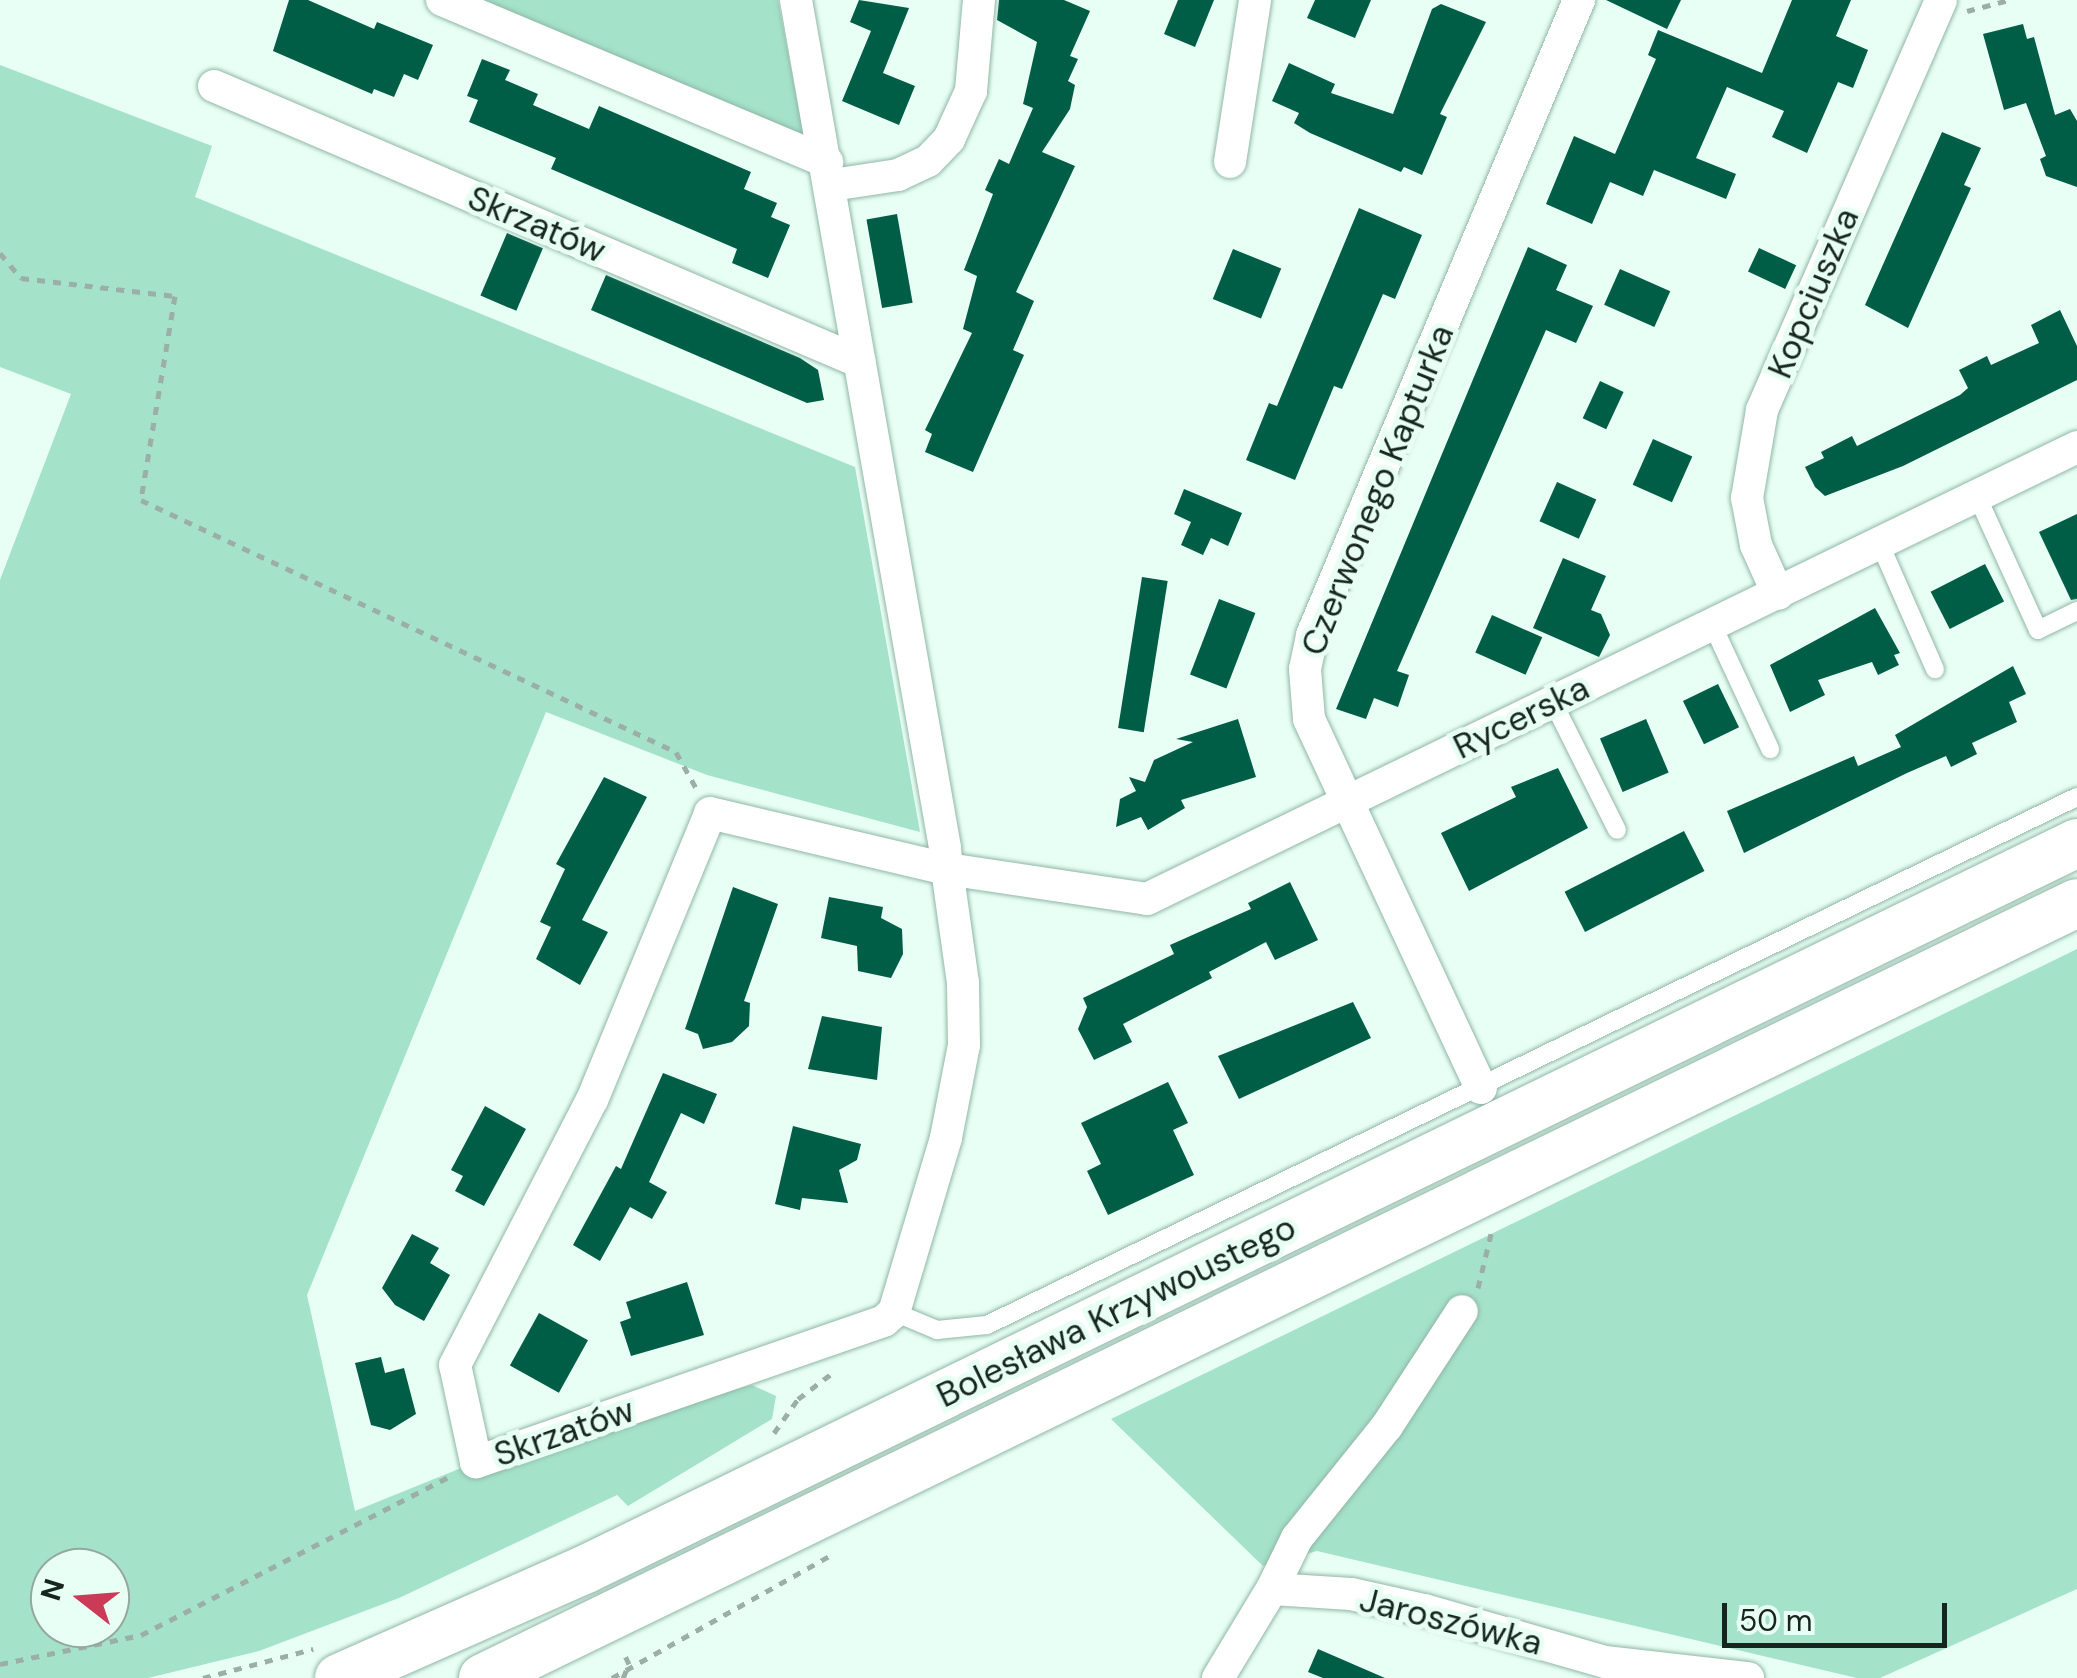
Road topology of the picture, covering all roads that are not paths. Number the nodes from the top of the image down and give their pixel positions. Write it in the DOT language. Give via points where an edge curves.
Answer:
graph roads {
  1 [pos="442,0"];
  2 [pos="796,0"];
  3 [pos="978,0"];
  4 [pos="1256,0"];
  5 [pos="1579,0"];
  6 [pos="1941,0"];
  7 [pos="214,86"];
  8 [pos="1230,162"];
  9 [pos="829,174"];
  10 [pos="860,362"];
  11 [pos="2077,448"];
  12 [pos="1977,496"];
  13 [pos="1880,544"];
  14 [pos="1778,594"];
  15 [pos="2077,611"];
  16 [pos="1713,626"];
  17 [pos="1935,670"];
  18 [pos="1552,702"];
  19 [pos="1770,749"];
  20 [pos="2077,797"];
  21 [pos="1345,802"];
  22 [pos="1617,830"];
  23 [pos="2077,843"];
  24 [pos="947,869"];
  25 [pos="2077,903"];
  26 [pos="1728,1012"];
  27 [pos="1740,1068"];
  28 [pos="1481,1088"];
  29 [pos="1462,1311"];
  30 [pos="894,1312"];
  31 [pos="1272,1589"];
  32 [pos="503,1608"];
  33 [pos="533,1671"];
  34 [pos="339,1678"];
  35 [pos="483,1678"];
  36 [pos="1218,1678"];
  37 [pos="1748,1678"];
  1 -- 9 [label="street"];
  2 -- 9 [label="street"];
  3 -- 9 [label="street" via="971,91 949,139 928,161 898,175"];
  4 -- 8 [label="street"];
  5 -- 21 [label="street, Czerwonego Kapturka" via="1312,635 1305,669 1309,719"];
  6 -- 14 [label="street, Kopciuszka" via="1757,427 1746,498 1756,545"];
  7 -- 10 [label="street, Skrzatów"];
  9 -- 10 [label="street"];
  10 -- 24 [label="street"];
  11 -- 12 [label="street, Rycerska"];
  12 -- 13 [label="street, Rycerska"];
  12 -- 15 [label="lane" via="2038,630"];
  13 -- 14 [label="street, Rycerska"];
  13 -- 17 [label="lane"];
  14 -- 16 [label="street, Rycerska"];
  16 -- 18 [label="street, Rycerska"];
  16 -- 19 [label="lane"];
  18 -- 21 [label="street, Rycerska"];
  18 -- 22 [label="lane"];
  20 -- 28 [label="lane"];
  21 -- 24 [label="street, Rycerska" via="1147,899"];
  21 -- 28 [label="street, Czerwonego Kapturka"];
  23 -- 26 [label="main road, Bolesława Krzywoustego"];
  24 -- 30 [label="street" via="963,983 964,1046 946,1138"];
  24 -- 30 [label="street, Skrzatów" via="710,813 592,1100 455,1364 476,1462 854,1332"];
  25 -- 27 [label="main road, Bolesława Krzywoustego"];
  26 -- 27 [label="main road" via="1709,1044 1711,1056"];
  26 -- 32 [label="main road, Bolesława Krzywoustego"];
  27 -- 33 [label="main road, Bolesława Krzywoustego"];
  28 -- 30 [label="lane" via="988,1325 936,1330"];
  29 -- 31 [label="street" via="1387,1426 1297,1538"];
  31 -- 36 [label="street"];
  31 -- 37 [label="street, Jaroszówka" via="1351,1594 1424,1610 1605,1662"];
  32 -- 33 [label="main road"];
  32 -- 34 [label="main road, Bolesława Krzywoustego"];
  33 -- 35 [label="main road, Bolesława Krzywoustego"];
}
